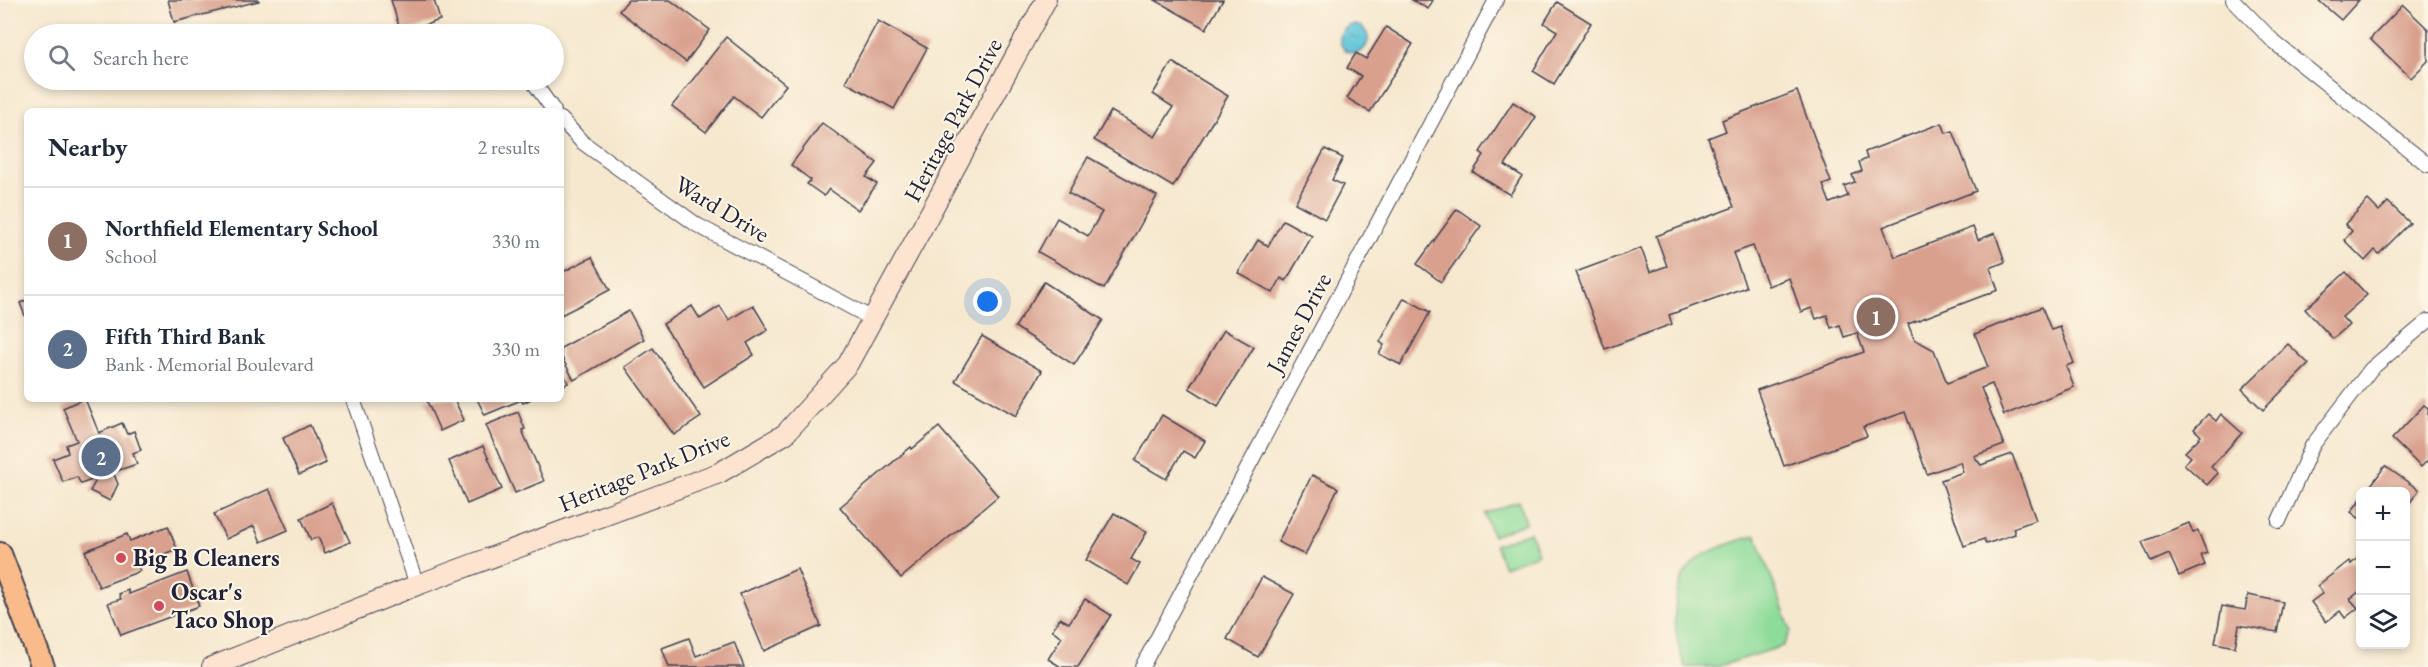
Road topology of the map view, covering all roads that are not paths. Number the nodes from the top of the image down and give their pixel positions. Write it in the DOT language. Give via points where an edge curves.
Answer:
graph roads {
  1 [pos="1046,0"];
  2 [pos="1496,0"];
  3 [pos="2233,0"];
  4 [pos="539,90"];
  5 [pos="552,108"];
  6 [pos="564,122"];
  7 [pos="2428,165"];
  8 [pos="873,319"];
  9 [pos="2428,321"];
  10 [pos="354,402"];
  11 [pos="2279,521"];
  12 [pos="0,554"];
  13 [pos="417,585"];
  14 [pos="43,667"];
  15 [pos="212,667"];
  16 [pos="1142,667"];
  1 -- 8 [label="street, Heritage Park Drive"];
  2 -- 16 [label="street, James Drive"];
  3 -- 7 [label="street" via="2275,43"];
  4 -- 5 [label="street"];
  6 -- 8 [label="street, Ward Drive" via="582,142 697,225"];
  8 -- 13 [label="street, Heritage Park Drive" via="848,364 785,434 719,473"];
  9 -- 11 [label="street" via="2371,369 2312,446"];
  10 -- 13 [label="street"];
  12 -- 14 [label="main road"];
  13 -- 15 [label="street, Heritage Park Drive"];
}
